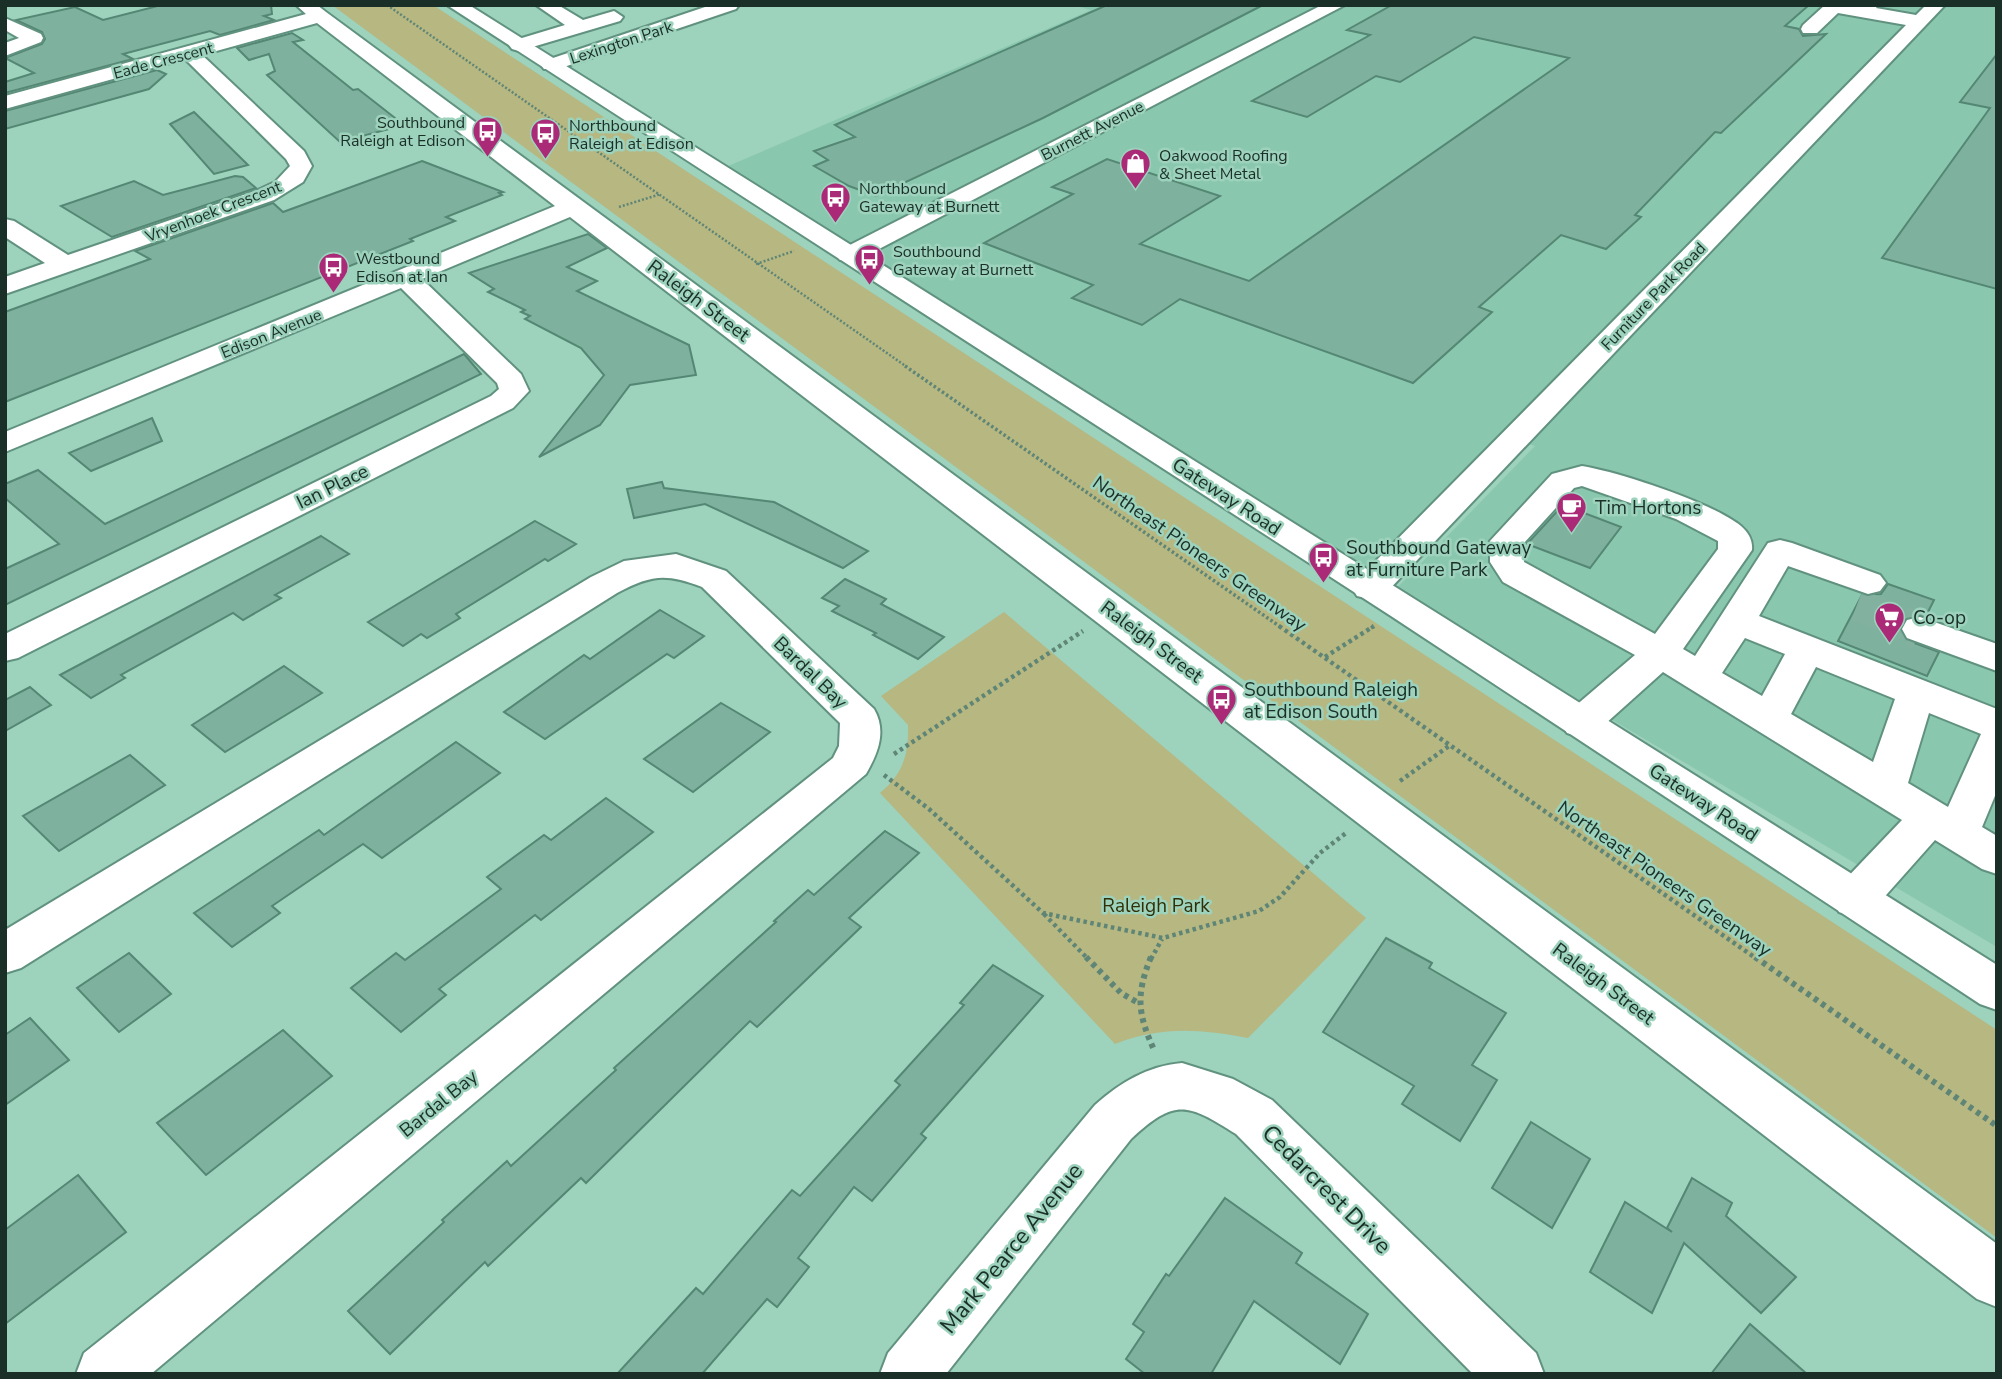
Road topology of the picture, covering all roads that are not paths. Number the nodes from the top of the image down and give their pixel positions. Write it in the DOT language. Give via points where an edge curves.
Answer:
graph roads {
  1 [pos="456,5"];
  2 [pos="545,5"];
  3 [pos="730,5"];
  4 [pos="1331,6"];
  5 [pos="1866,8"];
  6 [pos="313,11"];
  7 [pos="631,12"];
  8 [pos="10,14"];
  9 [pos="1929,14"];
  10 [pos="582,28"];
  11 [pos="1810,29"];
  12 [pos="519,45"];
  13 [pos="5,50"];
  14 [pos="188,52"];
  15 [pos="551,65"];
  16 [pos="5,103"];
  17 [pos="582,211"];
  18 [pos="5,226"];
  19 [pos="837,248"];
  20 [pos="65,265"];
  21 [pos="405,278"];
  22 [pos="5,286"];
  23 [pos="5,443"];
  24 [pos="1370,588"];
  25 [pos="1862,594"];
  26 [pos="1738,621"];
  27 [pos="1997,631"];
  28 [pos="5,649"];
  29 [pos="1807,649"];
  30 [pos="1661,653"];
  31 [pos="1997,658"];
  32 [pos="1700,677"];
  33 [pos="1916,693"];
  34 [pos="1769,719"];
  35 [pos="1581,723"];
  36 [pos="1997,725"];
  37 [pos="1997,741"];
  38 [pos="1885,789"];
  39 [pos="1945,825"];
  40 [pos="1997,857"];
  41 [pos="1855,899"];
  42 [pos="5,954"];
  43 [pos="1997,990"];
  44 [pos="1171,1084"];
  45 [pos="1997,1279"];
  46 [pos="105,1374"];
  47 [pos="909,1374"];
  48 [pos="1515,1374"];
  1 -- 12 [label="street, Gateway Road"];
  2 -- 10 [label="street"];
  3 -- 15 [label="street, Lexington Park"];
  4 -- 19 [label="street, Burnett Avenue"];
  5 -- 9 [label="street"];
  5 -- 11 [label="street" via="1834,7"];
  6 -- 14 [label="street, Eade Crescent"];
  6 -- 17 [label="street, Raleigh Street"];
  7 -- 10 [label="street"];
  8 -- 13 [label="street" via="34,38"];
  9 -- 24 [label="street, Furniture Park Road"];
  10 -- 12 [label="street"];
  12 -- 15 [label="street, Gateway Road"];
  14 -- 16 [label="street, Eade Crescent"];
  14 -- 20 [label="street, Vryenhoek Crescent" via="296,156 301,166 295,177 266,195"];
  15 -- 19 [label="street, Gateway Road"];
  17 -- 21 [label="street, Edison Avenue"];
  17 -- 45 [label="street, Raleigh Street" via="1114,612 1376,801"];
  18 -- 20 [label="street"];
  19 -- 24 [label="street, Gateway Road"];
  20 -- 22 [label="street, Vryenhoek Crescent"];
  21 -- 23 [label="street, Edison Avenue"];
  21 -- 28 [label="street, Ian Place" via="512,380 514,391 502,402"];
  24 -- 35 [label="street, Gateway Road"];
  25 -- 26 [label="street" via="1773,562"];
  26 -- 29 [label="street"];
  26 -- 32 [label="street"];
  27 -- 31 [label="street" via="1926,618"];
  29 -- 33 [label="street"];
  29 -- 34 [label="street"];
  30 -- 30 [label="street" via="1530,584 1507,562 1507,541 1563,481 1596,478 1732,536 1735,550"];
  30 -- 32 [label="street"];
  30 -- 35 [label="street"];
  32 -- 34 [label="street"];
  33 -- 36 [label="street"];
  33 -- 38 [label="street"];
  34 -- 38 [label="street"];
  35 -- 41 [label="street, Gateway Road"];
  37 -- 39 [label="street"];
  38 -- 39 [label="street"];
  39 -- 40 [label="street"];
  39 -- 41 [label="street"];
  41 -- 43 [label="street, Gateway Road"];
  42 -- 46 [label="street, Bardal Bay" via="604,584 636,569 676,565 714,579 860,719 861,742 870,761"];
  44 -- 47 [label="street, Mark Pearce Avenue" via="1134,1100 1113,1122"];
  44 -- 48 [label="street, Cedarcrest Drive" via="1216,1093 1254,1117"];
}
